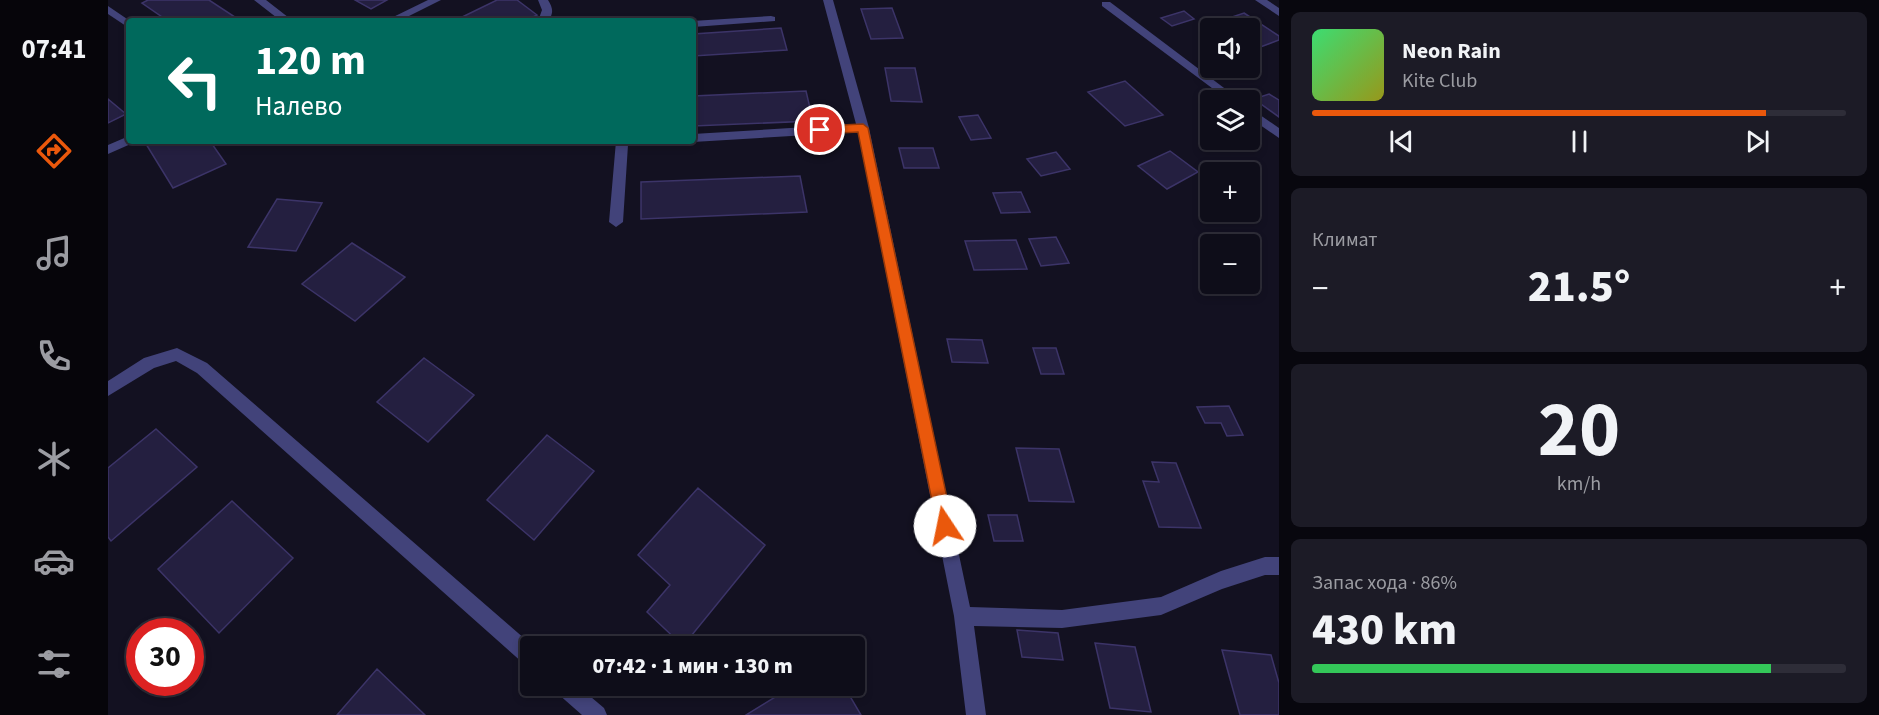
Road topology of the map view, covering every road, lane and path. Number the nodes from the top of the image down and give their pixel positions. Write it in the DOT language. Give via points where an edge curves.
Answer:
graph roads {
  1 [pos="259,0"];
  2 [pos="436,0"];
  3 [pos="543,0"];
  4 [pos="828,0"];
  5 [pos="1260,0"];
  6 [pos="1106,4"];
  7 [pos="108,9"];
  8 [pos="1279,13"];
  9 [pos="284,18"];
  10 [pos="397,18"];
  11 [pos="545,18"];
  12 [pos="771,19"];
  13 [pos="126,23"];
  14 [pos="696,24"];
  15 [pos="1222,90"];
  16 [pos="1260,120"];
  17 [pos="863,128"];
  18 [pos="1279,134"];
  19 [pos="696,138"];
  20 [pos="126,141"];
  21 [pos="621,144"];
  22 [pos="108,150"];
  23 [pos="616,222"];
  24 [pos="108,389"];
  25 [pos="1279,566"];
  26 [pos="963,616"];
  27 [pos="520,647"];
  28 [pos="575,696"];
  29 [pos="597,715"];
  30 [pos="976,715"];
  1 -- 9 [label="street"];
  2 -- 10 [label="street"];
  3 -- 11 [label="street" via="548,8"];
  4 -- 17 [label="street"];
  5 -- 8 [label="street"];
  6 -- 15 [label="street"];
  7 -- 13 [label="street"];
  12 -- 14 [label="street"];
  16 -- 18 [label="street"];
  17 -- 19 [label="street"];
  17 -- 26 [label="street"];
  20 -- 22 [label="street"];
  21 -- 23 [label="street"];
  24 -- 27 [label="street" via="149,363 177,354 202,368"];
  25 -- 26 [label="street" via="1265,566 1221,580 1161,606 1062,619"];
  26 -- 30 [label="street"];
  28 -- 29 [label="street"];
}
